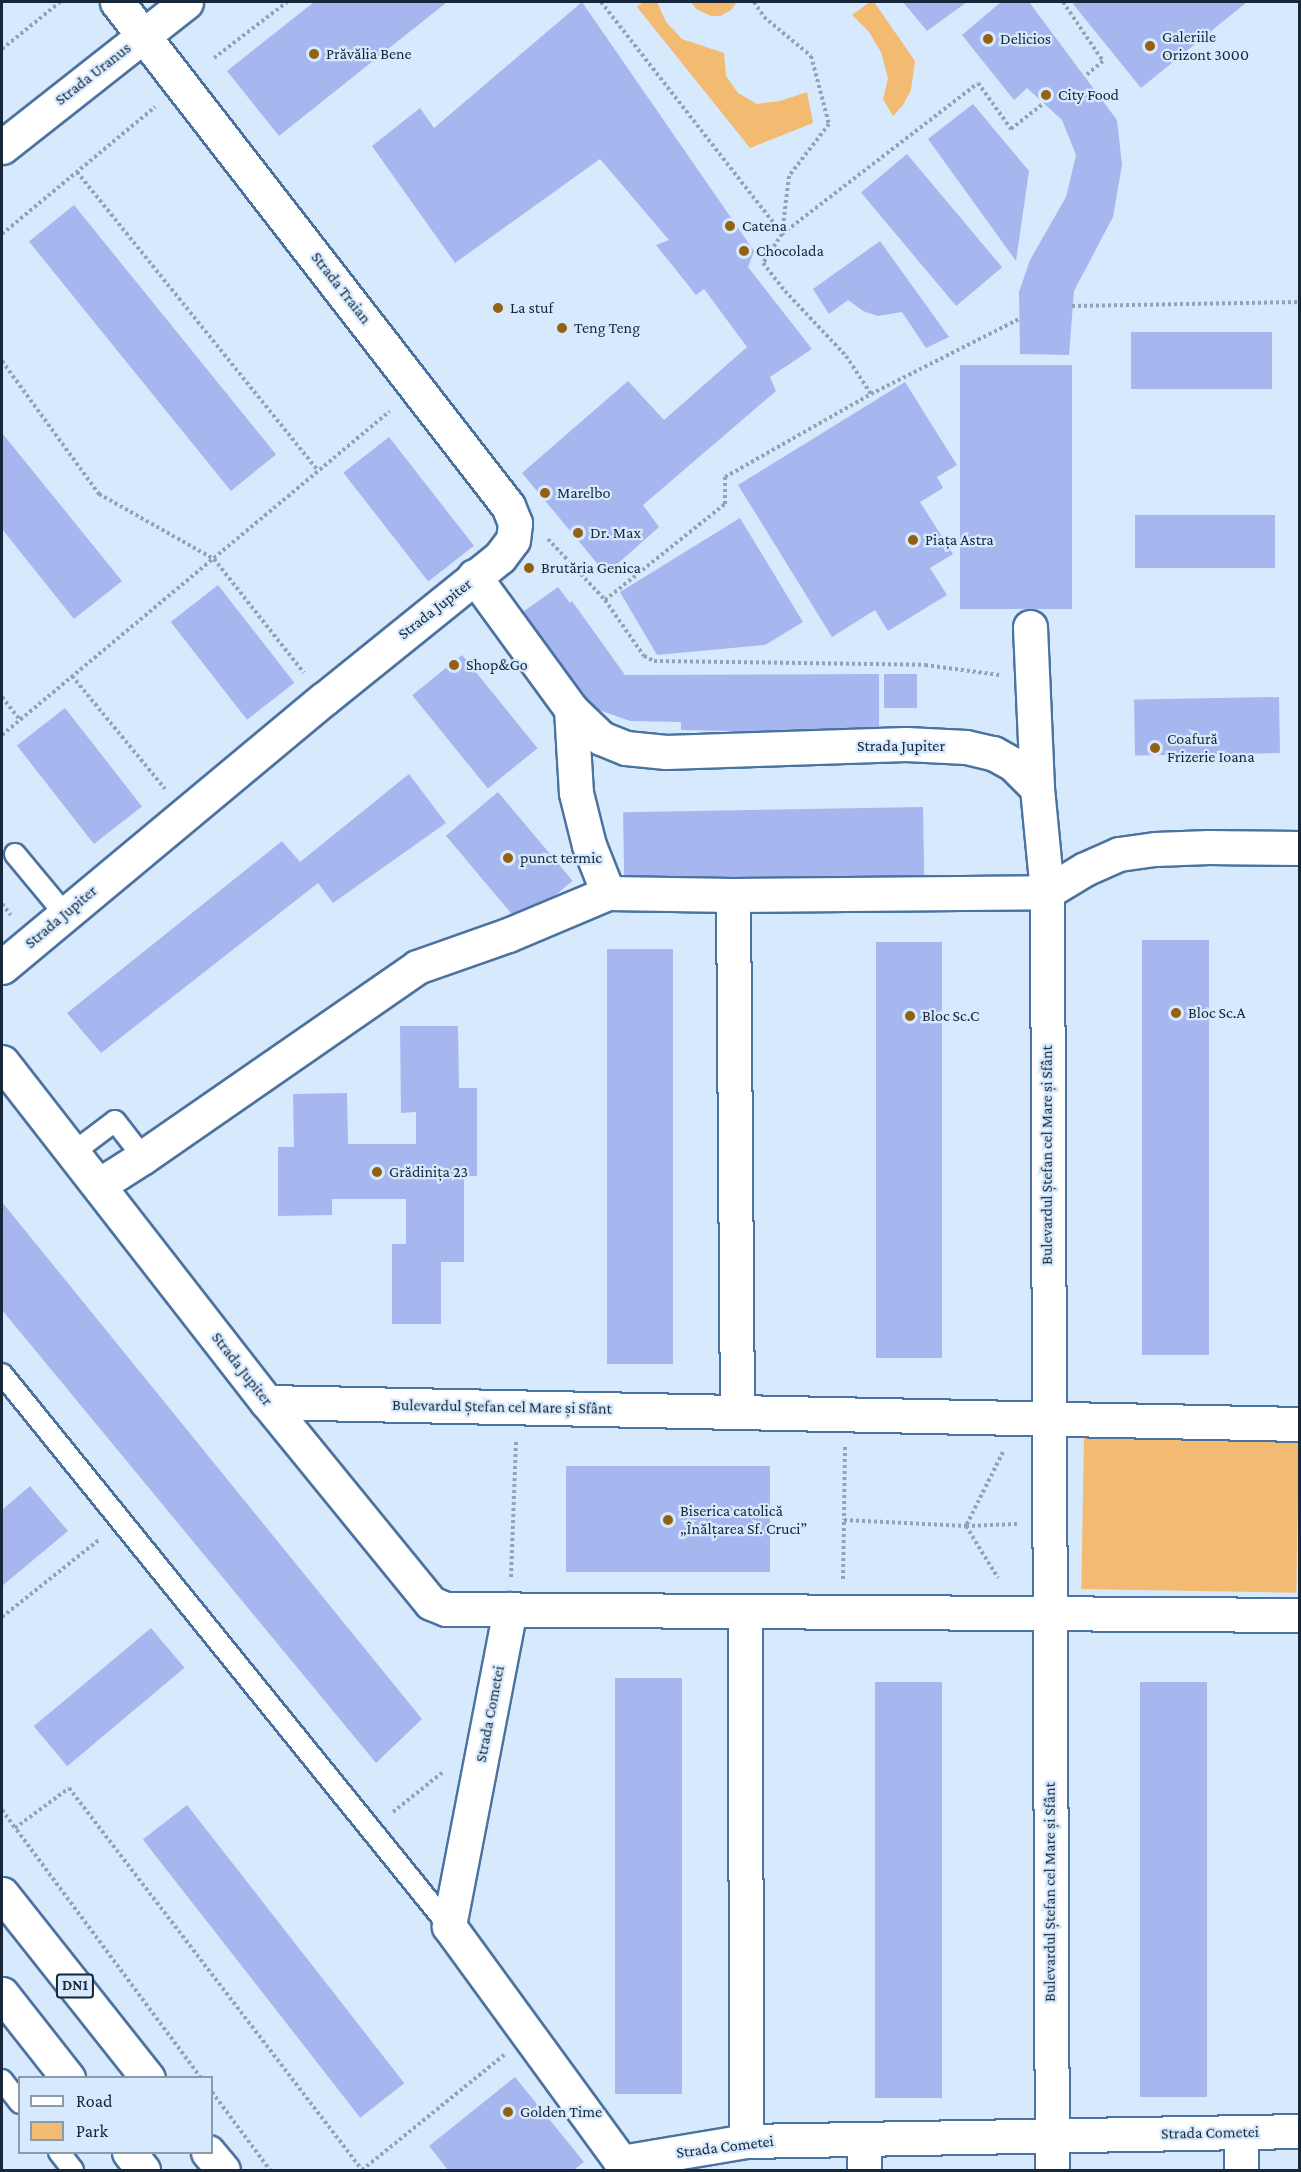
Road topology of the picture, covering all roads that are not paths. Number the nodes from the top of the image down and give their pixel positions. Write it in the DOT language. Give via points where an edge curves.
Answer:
graph roads {
  1 [pos="117,2"];
  2 [pos="186,2"];
  3 [pos="144,34"];
  4 [pos="2,147"];
  5 [pos="474,576"];
  6 [pos="1030,627"];
  7 [pos="571,709"];
  8 [pos="1037,788"];
  9 [pos="1299,848"];
  10 [pos="15,854"];
  11 [pos="1047,892"];
  12 [pos="608,893"];
  13 [pos="733,895"];
  14 [pos="64,913"];
  15 [pos="2,967"];
  16 [pos="2,1062"];
  17 [pos="74,1152"];
  18 [pos="143,1157"];
  19 [pos="99,1185"];
  20 [pos="2,1374"];
  21 [pos="267,1402"];
  22 [pos="737,1412"];
  23 [pos="1048,1418"];
  24 [pos="1299,1424"];
  25 [pos="510,1609"];
  26 [pos="745,1611"];
  27 [pos="1049,1613"];
  28 [pos="1299,1615"];
  29 [pos="2,1894"];
  30 [pos="449,1926"];
  31 [pos="2,1994"];
  32 [pos="67,2076"];
  33 [pos="146,2076"];
  34 [pos="2,2080"];
  35 [pos="18,2100"];
  36 [pos="1299,2131"];
  37 [pos="1241,2133"];
  38 [pos="1052,2136"];
  39 [pos="746,2141"];
  40 [pos="61,2154"];
  41 [pos="131,2154"];
  42 [pos="210,2154"];
  43 [pos="864,2155"];
  44 [pos="620,2168"];
  45 [pos="73,2170"];
  46 [pos="143,2170"];
  47 [pos="223,2170"];
  48 [pos="1052,2170"];
  49 [pos="1241,2170"];
  1 -- 3 [label="street, Strada Traian"];
  2 -- 3 [label="street, Strada Uranus"];
  3 -- 4 [label="street, Strada Uranus"];
  3 -- 5 [label="street, Strada Traian" via="508,506 515,523 513,540 500,557"];
  5 -- 7 [label="street, Strada Jupiter"];
  5 -- 14 [label="street, Strada Jupiter"];
  6 -- 8 [label="street, Bulevardul Ștefan cel Mare și Sfânt"];
  7 -- 8 [label="street, Strada Jupiter" via="601,738 626,748 666,752 906,744 966,747 993,753 1013,764"];
  7 -- 12 [label="street" via="576,793 589,844"];
  8 -- 11 [label="street, Bulevardul Ștefan cel Mare și Sfânt"];
  9 -- 11 [label="street" via="1199,847 1119,854"];
  10 -- 14 [label="lane"];
  11 -- 13 [label="street"];
  11 -- 23 [label="street, Bulevardul Ștefan cel Mare și Sfânt"];
  12 -- 13 [label="street"];
  12 -- 18 [label="street" via="508,935 417,967"];
  13 -- 22 [label="street"];
  14 -- 15 [label="street, Strada Jupiter"];
  16 -- 17 [label="street, Strada Jupiter"];
  17 -- 18 [label="lane" via="115,1121"];
  17 -- 19 [label="street, Strada Jupiter"];
  18 -- 19 [label="street"];
  19 -- 21 [label="street, Strada Jupiter"];
  20 -- 30 [label="lane"];
  21 -- 22 [label="street, Bulevardul Ștefan cel Mare și Sfânt"];
  21 -- 25 [label="street, Strada Jupiter" via="431,1603 446,1609"];
  22 -- 23 [label="street, Bulevardul Ștefan cel Mare și Sfânt"];
  23 -- 24 [label="street, Bulevardul Ștefan cel Mare și Sfânt"];
  23 -- 27 [label="street, Bulevardul Ștefan cel Mare și Sfânt"];
  25 -- 26 [label="street"];
  25 -- 30 [label="street, Strada Cometei"];
  26 -- 27 [label="street"];
  26 -- 39 [label="street"];
  27 -- 28 [label="street"];
  27 -- 38 [label="street, Bulevardul Ștefan cel Mare și Sfânt"];
  29 -- 33 [label="street, DN1"];
  30 -- 44 [label="street, Strada Cometei"];
  31 -- 32 [label="street"];
  34 -- 35 [label="lane"];
  36 -- 37 [label="street, Strada Cometei"];
  37 -- 38 [label="street, Strada Cometei"];
  37 -- 49 [label="street"];
  38 -- 43 [label="street, Strada Cometei"];
  38 -- 48 [label="street, Bulevardul Ștefan cel Mare și Sfânt"];
  39 -- 43 [label="street, Strada Cometei"];
  39 -- 44 [label="street, Strada Cometei"];
  40 -- 45 [label="lane"];
  41 -- 46 [label="street"];
  42 -- 47 [label="street"];
}
